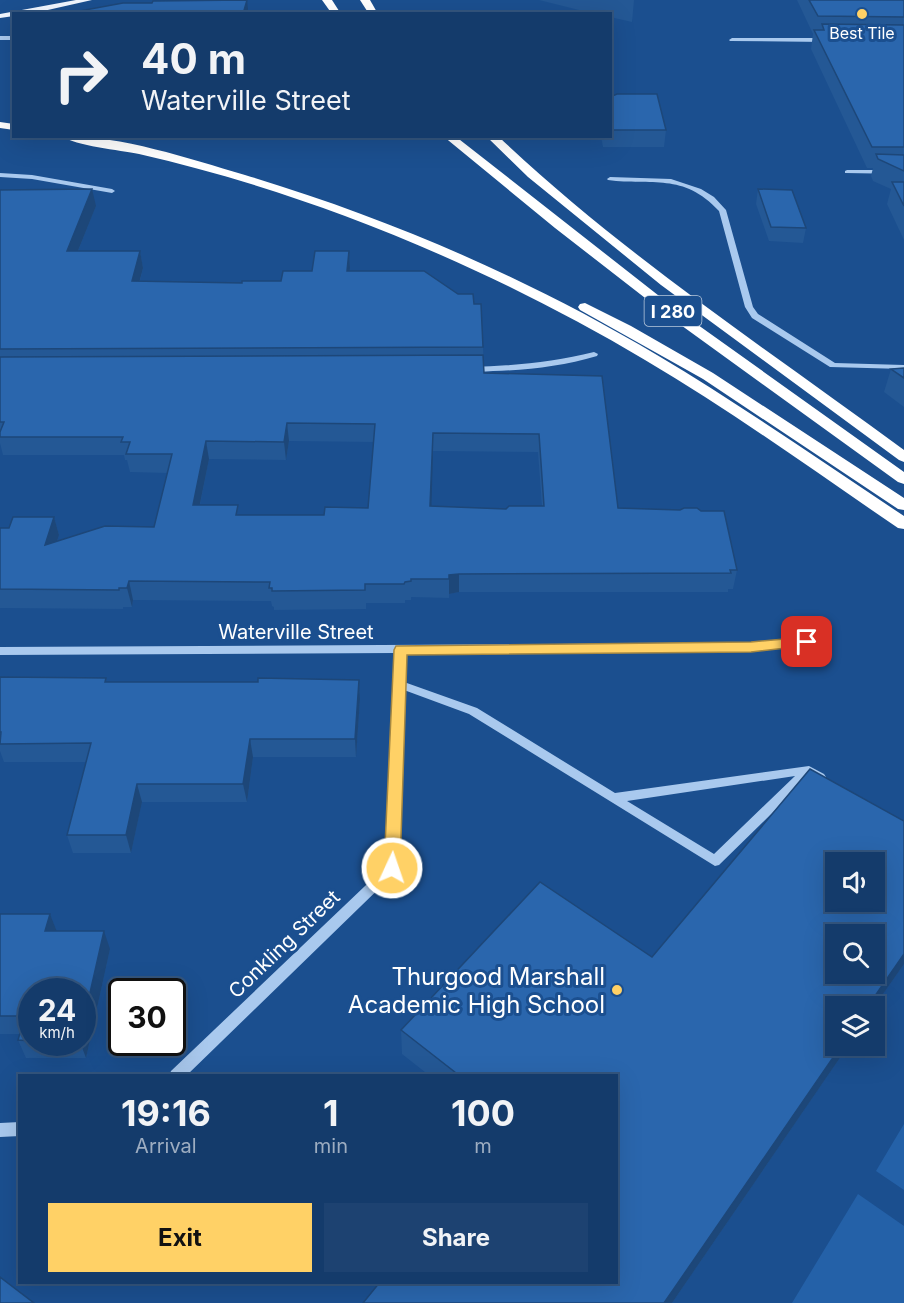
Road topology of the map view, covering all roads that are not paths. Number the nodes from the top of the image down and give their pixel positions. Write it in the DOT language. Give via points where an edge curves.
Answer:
graph roads {
  1 [pos="88,0"];
  2 [pos="25,12"];
  3 [pos="732,40"];
  4 [pos="835,40"];
  5 [pos="76,138"];
  6 [pos="100,138"];
  7 [pos="450,138"];
  8 [pos="493,138"];
  9 [pos="847,172"];
  10 [pos="904,172"];
  11 [pos="0,175"];
  12 [pos="610,179"];
  13 [pos="112,190"];
  14 [pos="594,354"];
  15 [pos="904,367"];
  16 [pos="458,369"];
  17 [pos="904,457"];
  18 [pos="904,479"];
  19 [pos="904,505"];
  20 [pos="904,524"];
  21 [pos="807,642"];
  22 [pos="400,650"];
  23 [pos="0,651"];
  24 [pos="399,684"];
  25 [pos="808,770"];
  26 [pos="828,781"];
  27 [pos="613,798"];
  28 [pos="178,1074"];
  29 [pos="0,1130"];
  30 [pos="18,1130"];
  1 -- 2 [label="main road"];
  3 -- 4 [label="street"];
  5 -- 20 [label="highway" via="278,189 370,220 451,254 614,336 705,391"];
  6 -- 19 [label="highway" via="306,191 377,216 543,286 626,327 725,386"];
  7 -- 18 [label="highway, I 280" via="654,296"];
  8 -- 17 [label="highway, I 280" via="666,282"];
  9 -- 10 [label="street"];
  11 -- 13 [label="street"];
  12 -- 15 [label="street" via="659,179 698,189 713,198 722,210 749,307 755,316 833,365"];
  14 -- 16 [label="street" via="540,368"];
  21 -- 22 [label="street, Waterville Street" via="751,647"];
  22 -- 23 [label="street, Waterville Street"];
  22 -- 24 [label="street, Conkling Street"];
  24 -- 27 [label="street" via="473,711"];
  24 -- 28 [label="street, Conkling Street" via="392,868"];
  25 -- 26 [label="street"];
  25 -- 27 [label="street"];
  25 -- 27 [label="street" via="715,861"];
  29 -- 30 [label="street"];
}
